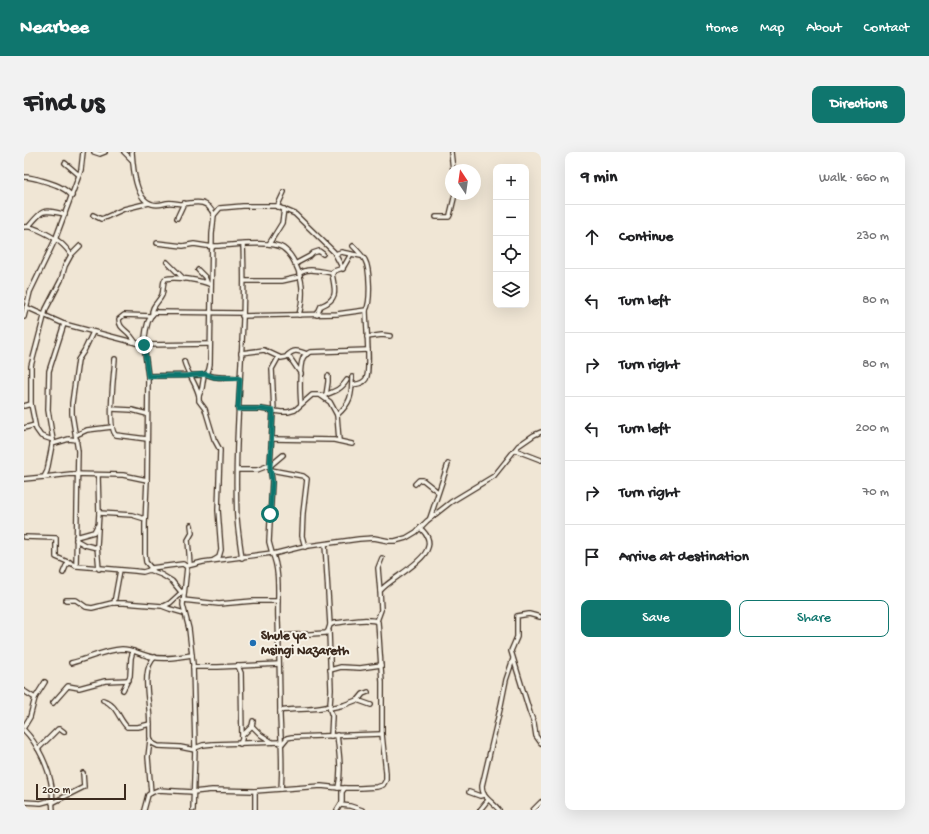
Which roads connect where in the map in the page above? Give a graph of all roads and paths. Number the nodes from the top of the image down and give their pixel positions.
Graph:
1 (83, 152) edge
2 (94, 152) edge
3 (105, 152) edge
4 (124, 152) edge
5 (132, 152) edge
6 (451, 152) edge
7 (132, 160) junction
8 (65, 163) dead end
9 (452, 164) edge
10 (79, 175) junction
11 (24, 178) edge
12 (284, 192) dead end
13 (72, 196) junction
14 (454, 200) edge
15 (149, 203) junction
16 (184, 203) junction
17 (277, 207) junction
18 (284, 209) junction
19 (65, 214) junction
20 (93, 215) dead end
21 (214, 215) junction
22 (436, 217) dead end
23 (177, 218) dead end
24 (29, 226) junction
25 (24, 227) edge
26 (55, 240) junction
27 (157, 243) dead end
28 (269, 244) junction
29 (243, 245) junction
30 (80, 246) dead end
31 (213, 246) junction
32 (353, 246) dead end
33 (323, 254) dead end
34 (335, 254) junction
35 (351, 254) junction
36 (71, 255) junction
37 (362, 256) junction
38 (167, 262) dead end
39 (295, 264) junction
40 (343, 268) junction
41 (198, 270) dead end
42 (332, 273) junction
43 (300, 275) junction
44 (184, 279) junction
45 (244, 281) junction
46 (207, 282) junction
47 (211, 285) junction
48 (26, 307) junction
49 (366, 310) junction
50 (212, 313) junction
51 (242, 314) junction
52 (44, 315) junction
53 (151, 315) junction
54 (299, 315) junction
55 (317, 315) junction
56 (24, 316) edge
57 (64, 324) junction
58 (93, 332) junction
59 (390, 336) dead end
60 (367, 337) junction
61 (137, 343) junction
62 (210, 344) junction
63 (144, 345) junction
64 (368, 350) junction
65 (241, 353) junction
66 (307, 354) junction
67 (288, 355) junction
68 (278, 356) junction
69 (115, 359) dead end
70 (184, 361) dead end
71 (301, 374) junction
72 (205, 375) junction
73 (148, 376) junction
74 (190, 376) junction
75 (328, 376) dead end
76 (352, 377) dead end
77 (240, 379) junction
78 (347, 380) dead end
79 (24, 384) edge
80 (30, 385) junction
81 (352, 385) junction
82 (324, 395) junction
83 (199, 396) junction
84 (31, 404) junction
85 (301, 404) junction
86 (24, 406) edge
87 (112, 409) junction
88 (238, 409) junction
89 (274, 411) junction
90 (147, 414) junction
91 (337, 415) junction
92 (35, 425) junction
93 (112, 427) junction
94 (24, 428) edge
95 (541, 432) edge
96 (76, 435) junction
97 (147, 439) junction
98 (272, 439) junction
99 (77, 440) junction
100 (339, 441) junction
101 (52, 442) junction
102 (352, 444) dead end
103 (515, 450) junction
104 (283, 455) dead end
105 (541, 460) edge
106 (448, 464) dead end
107 (270, 465) junction
108 (238, 470) junction
109 (271, 470) junction
110 (77, 474) junction
111 (98, 476) junction
112 (44, 477) junction
113 (24, 479) edge
114 (147, 480) junction
115 (415, 484) dead end
116 (438, 492) junction
117 (99, 514) junction
118 (430, 518) junction
119 (145, 519) junction
120 (98, 525) junction
121 (191, 525) dead end
122 (420, 528) junction
123 (24, 537) edge
124 (76, 538) junction
125 (325, 544) junction
126 (305, 547) junction
127 (97, 548) junction
128 (273, 554) junction
129 (242, 558) junction
130 (382, 558) dead end
131 (213, 561) junction
132 (70, 562) junction
133 (188, 565) junction
134 (76, 566) junction
135 (154, 568) junction
136 (99, 569) junction
137 (120, 570) junction
138 (149, 570) junction
139 (63, 573) dead end
140 (183, 591) junction
141 (380, 591) junction
142 (66, 600) dead end
143 (183, 600) junction
144 (278, 601) junction
145 (114, 603) junction
146 (163, 606) junction
147 (184, 612) junction
148 (540, 617) dead end
149 (377, 621) junction
150 (330, 625) junction
151 (329, 630) junction
152 (279, 636) junction
153 (133, 651) junction
154 (192, 656) junction
155 (155, 657) junction
156 (513, 659) junction
157 (71, 663) dead end
158 (381, 665) junction
159 (238, 666) junction
160 (243, 666) junction
161 (279, 666) junction
162 (193, 667) junction
163 (330, 670) junction
164 (241, 672) junction
165 (129, 680) junction
166 (45, 682) dead end
167 (123, 690) dead end
168 (24, 691) edge
169 (368, 692) dead end
170 (35, 698) junction
171 (103, 700) dead end
172 (358, 700) junction
173 (53, 703) dead end
174 (371, 705) dead end
175 (329, 707) junction
176 (280, 711) junction
177 (253, 721) dead end
178 (150, 724) junction
179 (142, 726) junction
180 (252, 726) junction
181 (24, 728) edge
182 (64, 732) dead end
183 (382, 734) junction
184 (242, 736) junction
185 (331, 736) junction
186 (337, 736) junction
187 (150, 738) junction
188 (272, 742) junction
189 (281, 743) junction
190 (240, 744) junction
191 (541, 744) edge
192 (38, 749) junction
193 (195, 749) junction
194 (83, 773) dead end
195 (338, 788) junction
196 (345, 788) junction
197 (281, 789) junction
198 (255, 791) junction
199 (151, 792) junction
200 (193, 792) junction
201 (469, 792) dead end
202 (342, 794) junction
203 (484, 796) junction
204 (488, 800) junction
205 (24, 802) edge
206 (52, 802) junction
207 (541, 802) edge
208 (341, 805) junction
209 (145, 809) edge
210 (53, 810) edge
211 (193, 810) edge
212 (254, 810) edge
213 (337, 810) edge
214 (362, 810) edge
215 (480, 810) edge
216 (499, 810) edge
217 (533, 810) edge

1 - 10 street
2 - 3 street
4 - 7 street
5 - 7 street
6 - 9 street
7 - 15 street
8 - 10 street
10 - 13 street
11 - 13 street
12 - 17 street
13 - 19 street
14 - 22 street
15 - 16 street
15 - 20 street
16 - 21 street
16 - 23 street
17 - 18 street
17 - 21 street
18 - 28 street
18 - 34 street
19 - 24 street
19 - 26 street
21 - 31 street
24 - 25 street
24 - 26 street
26 - 36 street
26 - 48 street
27 - 31 street
28 - 29 street
28 - 39 street
29 - 31 street
29 - 45 street
30 - 36 street
31 - 47 street
32 - 37 street
33 - 39 street
34 - 35 street
34 - 40 street
35 - 37 street
35 - 40 street
36 - 52 street
37 - 49 street
38 - 44 street
39 - 43 street
40 - 42 street
41 - 46 street
42 - 43 street
42 - 55 street
43 - 45 street
43 - 54 street
44 - 46 street
44 - 53 street
45 - 51 street
46 - 47 street
47 - 50 street
48 - 52 street
48 - 56 street
49 - 55 street
49 - 60 street
50 - 51 street
50 - 53 street
50 - 62 street
51 - 54 street
51 - 65 street
52 - 57 street
52 - 80 street
53 - 61 street
53 - 63 street
54 - 55 street
57 - 58 street
57 - 101 street
58 - 61 street
58 - 96 street
59 - 60 street
60 - 64 street
61 - 63 street
62 - 63 street
62 - 72 street
63 - 73 street
64 - 66 street
64 - 81 street
65 - 68 street
65 - 77 street
66 - 67 street
66 - 71 street
67 - 68 street
67 - 71 street
68 - 89 street
69 - 87 street
70 - 74 street
71 - 85 street
72 - 74 street
72 - 77 street
72 - 83 street
73 - 74 street
73 - 90 street
74 - 83 street
75 - 82 street
76 - 81 street
77 - 88 street
78 - 82 street
79 - 80 street
80 - 84 street
81 - 91 street
82 - 85 street
82 - 91 street
83 - 131 street
84 - 86 street
84 - 92 street
85 - 89 street
87 - 90 street
87 - 93 street
88 - 89 street
88 - 108 street
89 - 98 street
90 - 97 street
91 - 100 street
92 - 94 street
92 - 101 street
93 - 96 street
93 - 97 street
95 - 103 street
96 - 99 street
97 - 114 street
98 - 100 street
98 - 107 street
99 - 101 street
99 - 110 street
100 - 102 street
101 - 112 street
103 - 105 street
103 - 118 street
104 - 107 street
106 - 116 street
107 - 108 street
107 - 109 street
108 - 129 street
109 - 126 street
109 - 128 street
110 - 111 street
110 - 112 street
110 - 124 street
111 - 114 street
111 - 117 street
112 - 113 street
114 - 119 street
115 - 116 street
116 - 118 street
117 - 119 street
117 - 120 street
118 - 122 street
119 - 135 street
120 - 124 street
120 - 127 street
121 - 133 street
122 - 125 street
122 - 141 street
123 - 132 street
124 - 127 street
124 - 134 street
125 - 126 street
125 - 150 street
126 - 128 street
127 - 136 street
128 - 129 street
128 - 144 street
129 - 131 street
130 - 141 street
131 - 133 street
132 - 134 street
132 - 139 street
133 - 135 street
133 - 140 street
134 - 136 street
135 - 138 street
136 - 137 street
137 - 138 street
137 - 145 street
138 - 140 street
140 - 143 street
140 - 146 street
141 - 149 street
142 - 145 street
143 - 144 street
143 - 147 street
144 - 152 street
145 - 146 street
146 - 147 street
147 - 154 street
148 - 156 street
149 - 150 street
149 - 158 street
150 - 151 street
151 - 152 street
151 - 163 street
152 - 161 street
153 - 155 street
153 - 157 street
153 - 165 street
154 - 155 street
154 - 162 street
155 - 178 street
156 - 191 street
156 - 203 street
158 - 163 street
158 - 183 street
159 - 160 street
159 - 162 street
159 - 164 street
160 - 161 street
160 - 164 street
161 - 176 street
162 - 193 street
163 - 175 street
164 - 184 street
165 - 167 street
165 - 173 street
166 - 170 street
168 - 170 street
169 - 172 street
170 - 181 street
171 - 179 street
172 - 174 street
172 - 175 street
175 - 176 street
175 - 185 street
176 - 189 street
177 - 180 street
178 - 179 street
178 - 187 street
179 - 187 street
180 - 184 street
180 - 188 street
181 - 192 street
182 - 192 street
183 - 186 street
183 - 196 street
184 - 190 street
185 - 186 street
185 - 189 street
186 - 195 street
187 - 193 street
187 - 199 street
188 - 189 street
188 - 190 street
189 - 197 street
190 - 193 street
192 - 206 street
193 - 200 street
194 - 206 street
195 - 196 street
195 - 197 street
195 - 202 street
196 - 202 street
197 - 198 street
198 - 200 street
198 - 212 street
199 - 200 street
199 - 209 street
200 - 211 street
201 - 203 street
202 - 208 street
203 - 204 street
204 - 215 street
204 - 216 street
205 - 206 street
206 - 210 street
207 - 217 street
208 - 213 street
208 - 214 street

